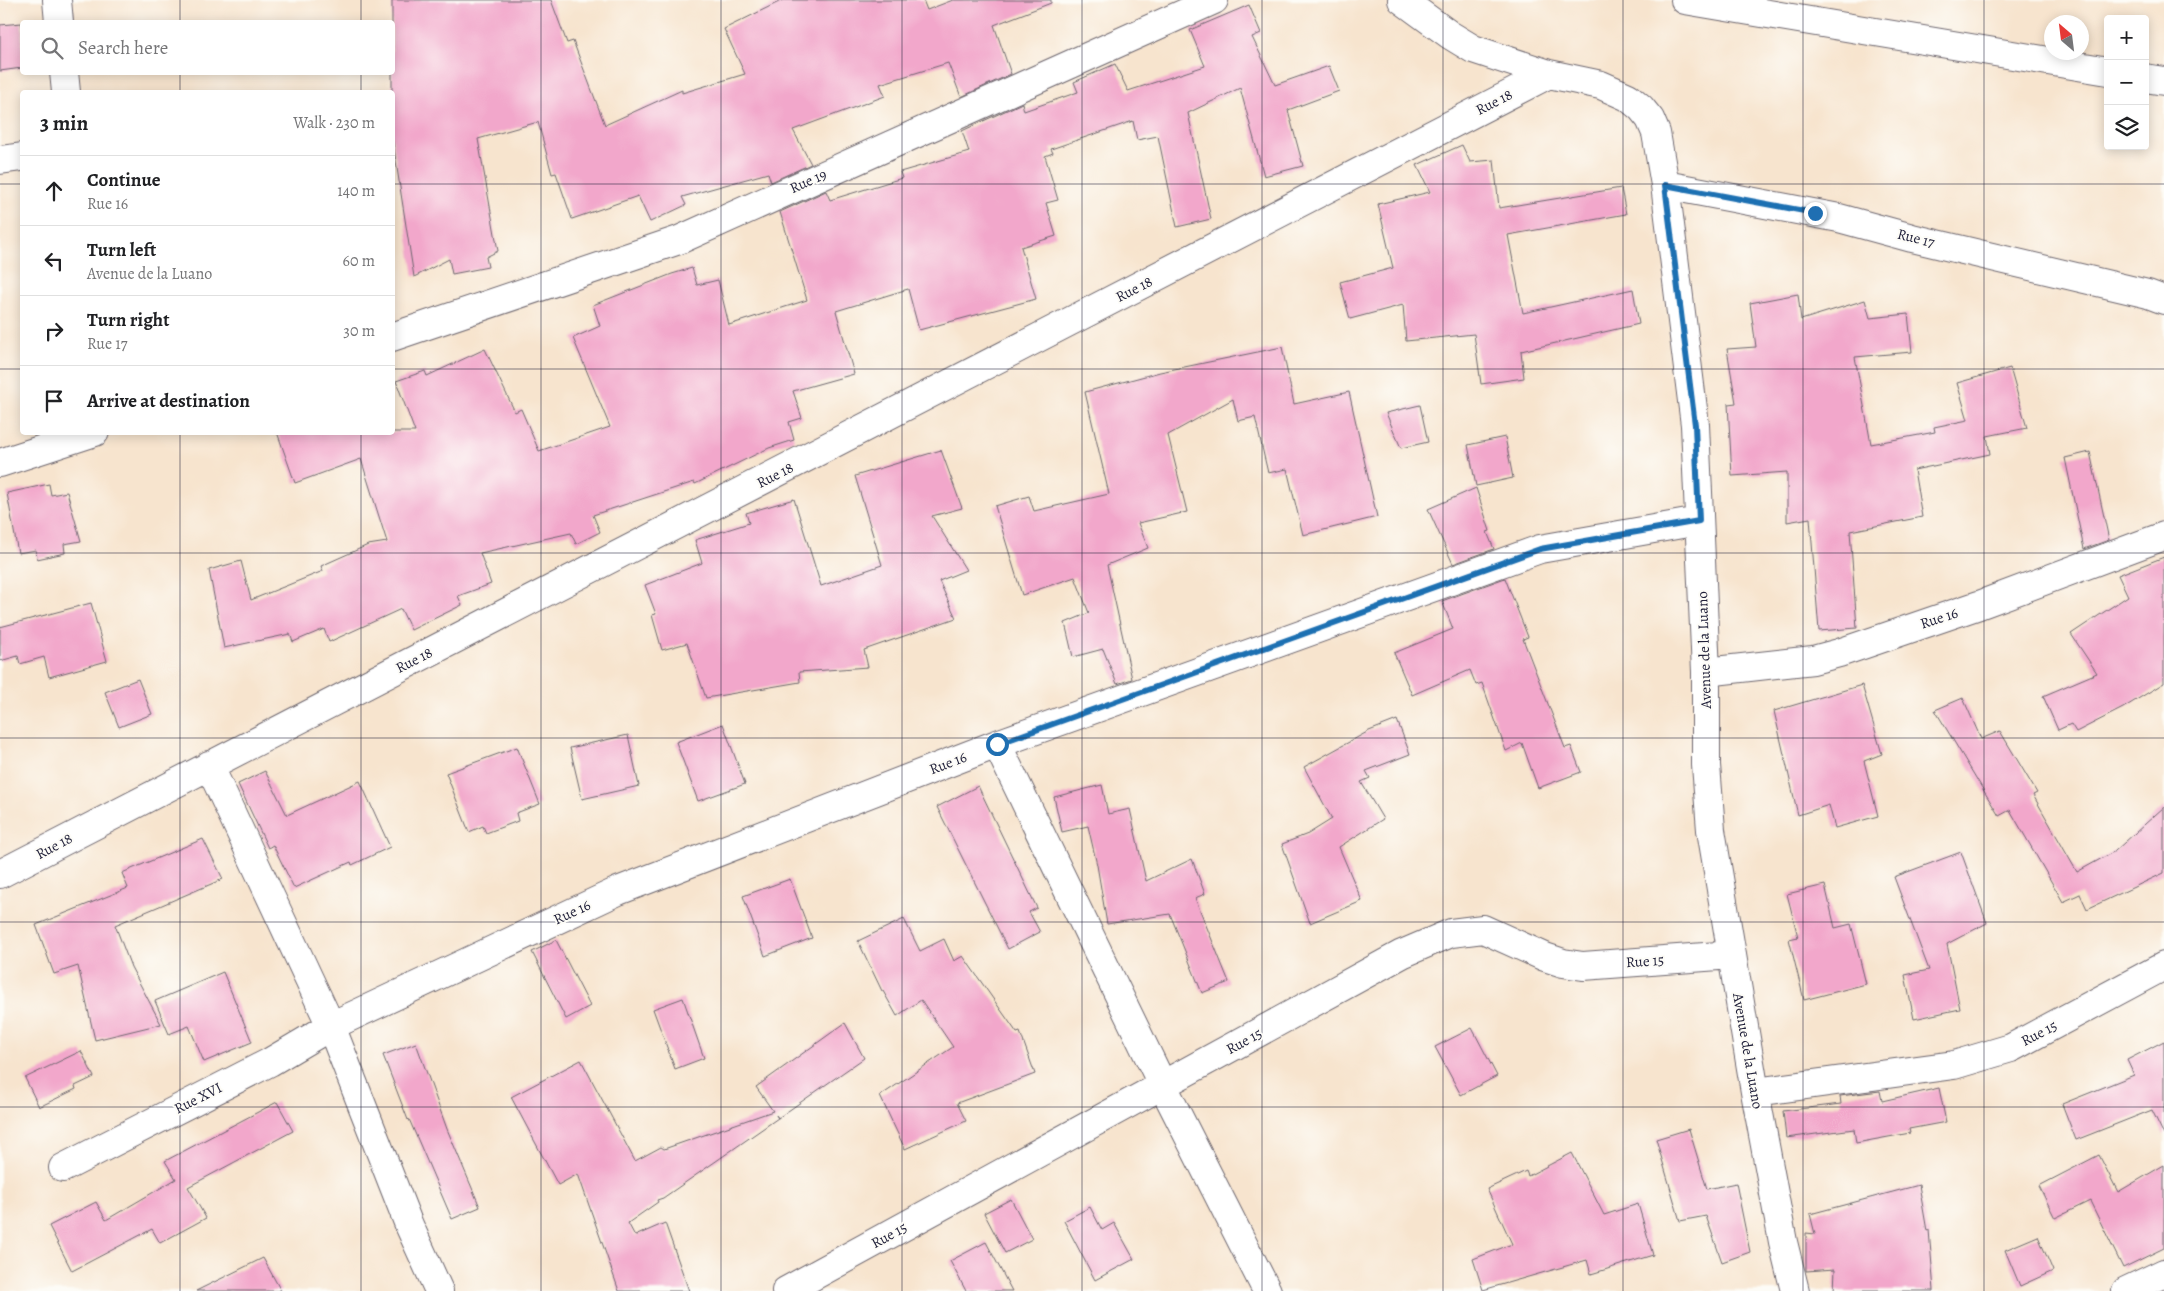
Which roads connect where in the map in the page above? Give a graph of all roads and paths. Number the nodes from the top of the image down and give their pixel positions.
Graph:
1 (57, 0) edge
2 (1214, 0) edge
3 (1402, 0) edge
4 (1685, 0) edge
5 (60, 20) edge
6 (2104, 70) edge
7 (1549, 74) junction
8 (64, 75) edge
9 (2149, 79) edge
10 (2164, 81) edge
11 (66, 90) edge
12 (20, 157) edge
13 (0, 160) edge
14 (1665, 185) junction
15 (2164, 300) edge
16 (395, 336) edge
17 (85, 435) edge
18 (0, 463) edge
19 (1699, 521) junction
20 (2164, 536) edge
21 (1706, 672) junction
22 (997, 744) junction
23 (209, 765) junction
24 (0, 874) edge
25 (1732, 954) junction
26 (2164, 966) edge
27 (331, 1026) junction
28 (1163, 1086) junction
29 (1755, 1092) junction
30 (63, 1168) dead end
31 (2164, 1273) edge
32 (439, 1291) edge
33 (786, 1291) edge
34 (1267, 1291) edge
35 (1795, 1291) edge
36 (2126, 1291) edge

1 - 5 street
2 - 16 street, Rue 19
3 - 7 street, Avenue de la Luano
4 - 6 street
7 - 14 street, Avenue de la Luano
7 - 23 street, Rue 18
8 - 11 street
9 - 10 street
12 - 13 street
14 - 15 street, Rue 17
14 - 19 street, Avenue de la Luano
17 - 18 street
19 - 21 street, Avenue de la Luano
19 - 22 street, Rue 16
20 - 21 street, Rue 16
21 - 25 street, Avenue de la Luano
22 - 27 street, Rue 16
22 - 28 street
23 - 24 street, Rue 18
23 - 27 street
25 - 28 street, Rue 15
25 - 29 street, Avenue de la Luano
26 - 29 street, Rue 15
27 - 30 street, Rue XVI
27 - 32 street
28 - 33 street, Rue 15
28 - 34 street
29 - 35 street, Avenue de la Luano
31 - 36 street

